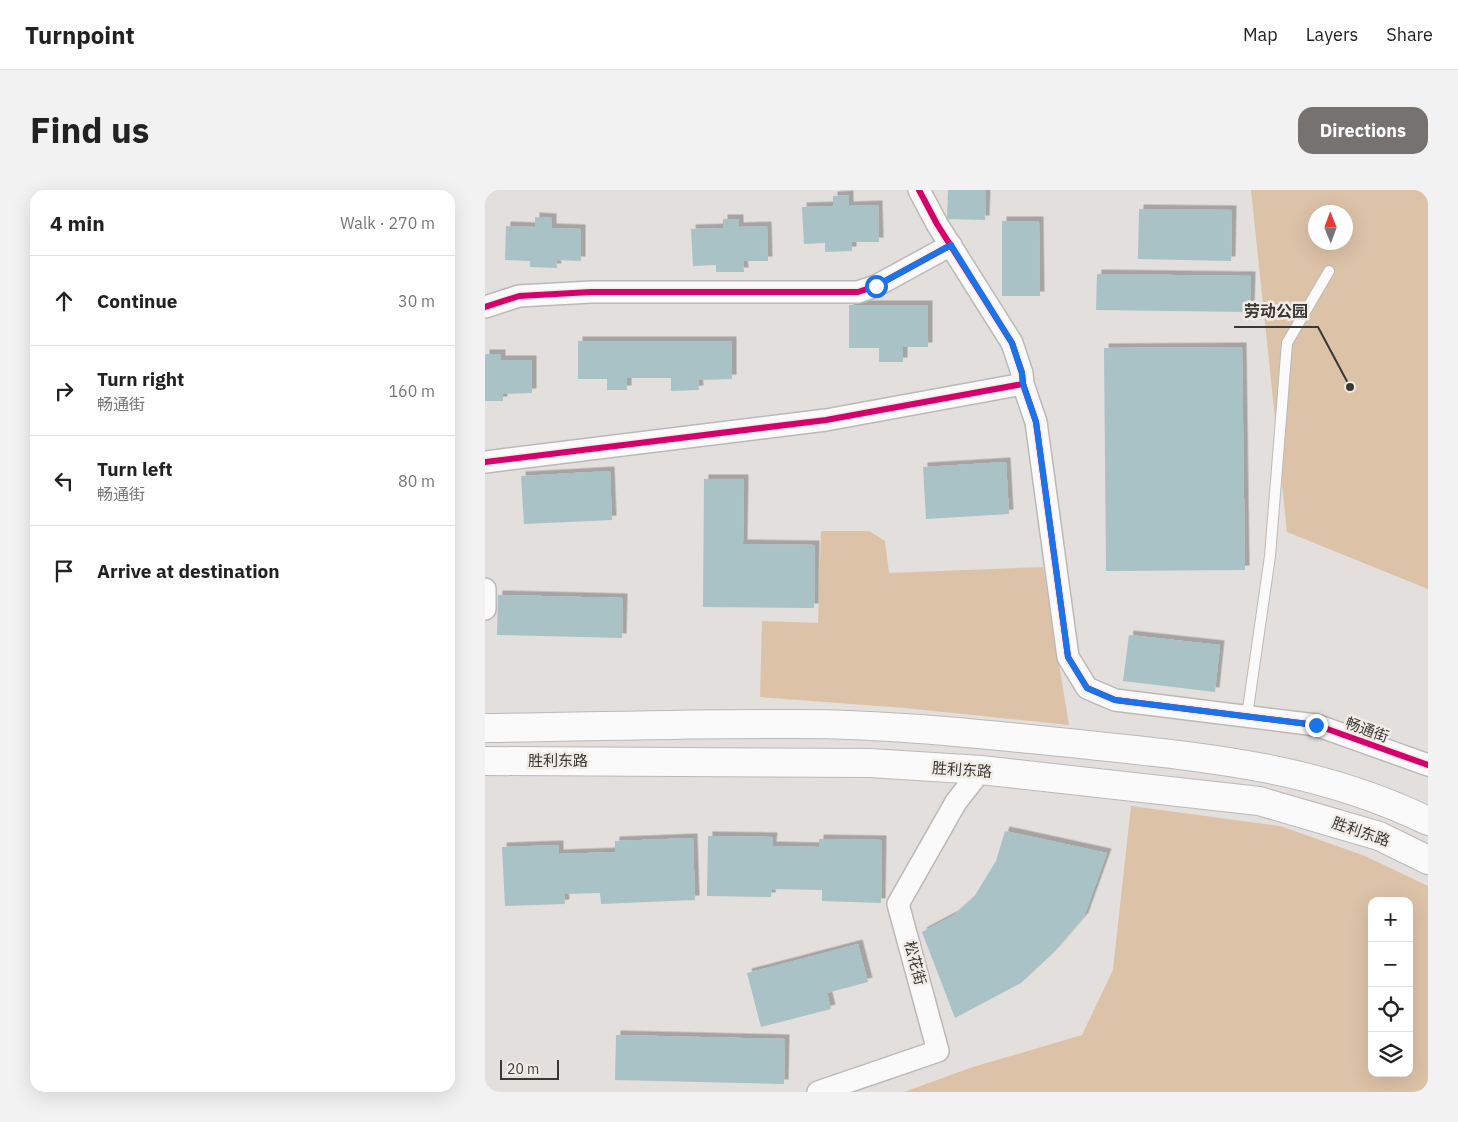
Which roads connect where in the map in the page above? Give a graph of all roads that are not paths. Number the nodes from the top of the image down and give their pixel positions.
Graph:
1 (919, 190) edge
2 (951, 245) junction
3 (1329, 271) dead end
4 (485, 307) edge
5 (1023, 384) junction
6 (485, 462) edge
7 (485, 589) edge
8 (485, 609) edge
9 (1247, 716) junction
10 (485, 728) edge
11 (485, 762) edge
12 (1428, 766) edge
13 (981, 770) junction
14 (1428, 821) edge
15 (1428, 860) edge
16 (818, 1092) edge

1 - 2 street, 畅通街
2 - 4 street
2 - 5 street, 畅通街
3 - 9 lane
5 - 6 street
5 - 9 street, 畅通街
7 - 8 street
9 - 12 street, 畅通街
10 - 14 main road
11 - 13 main road, 胜利东路
13 - 15 main road, 胜利东路
13 - 16 street, 松花街

